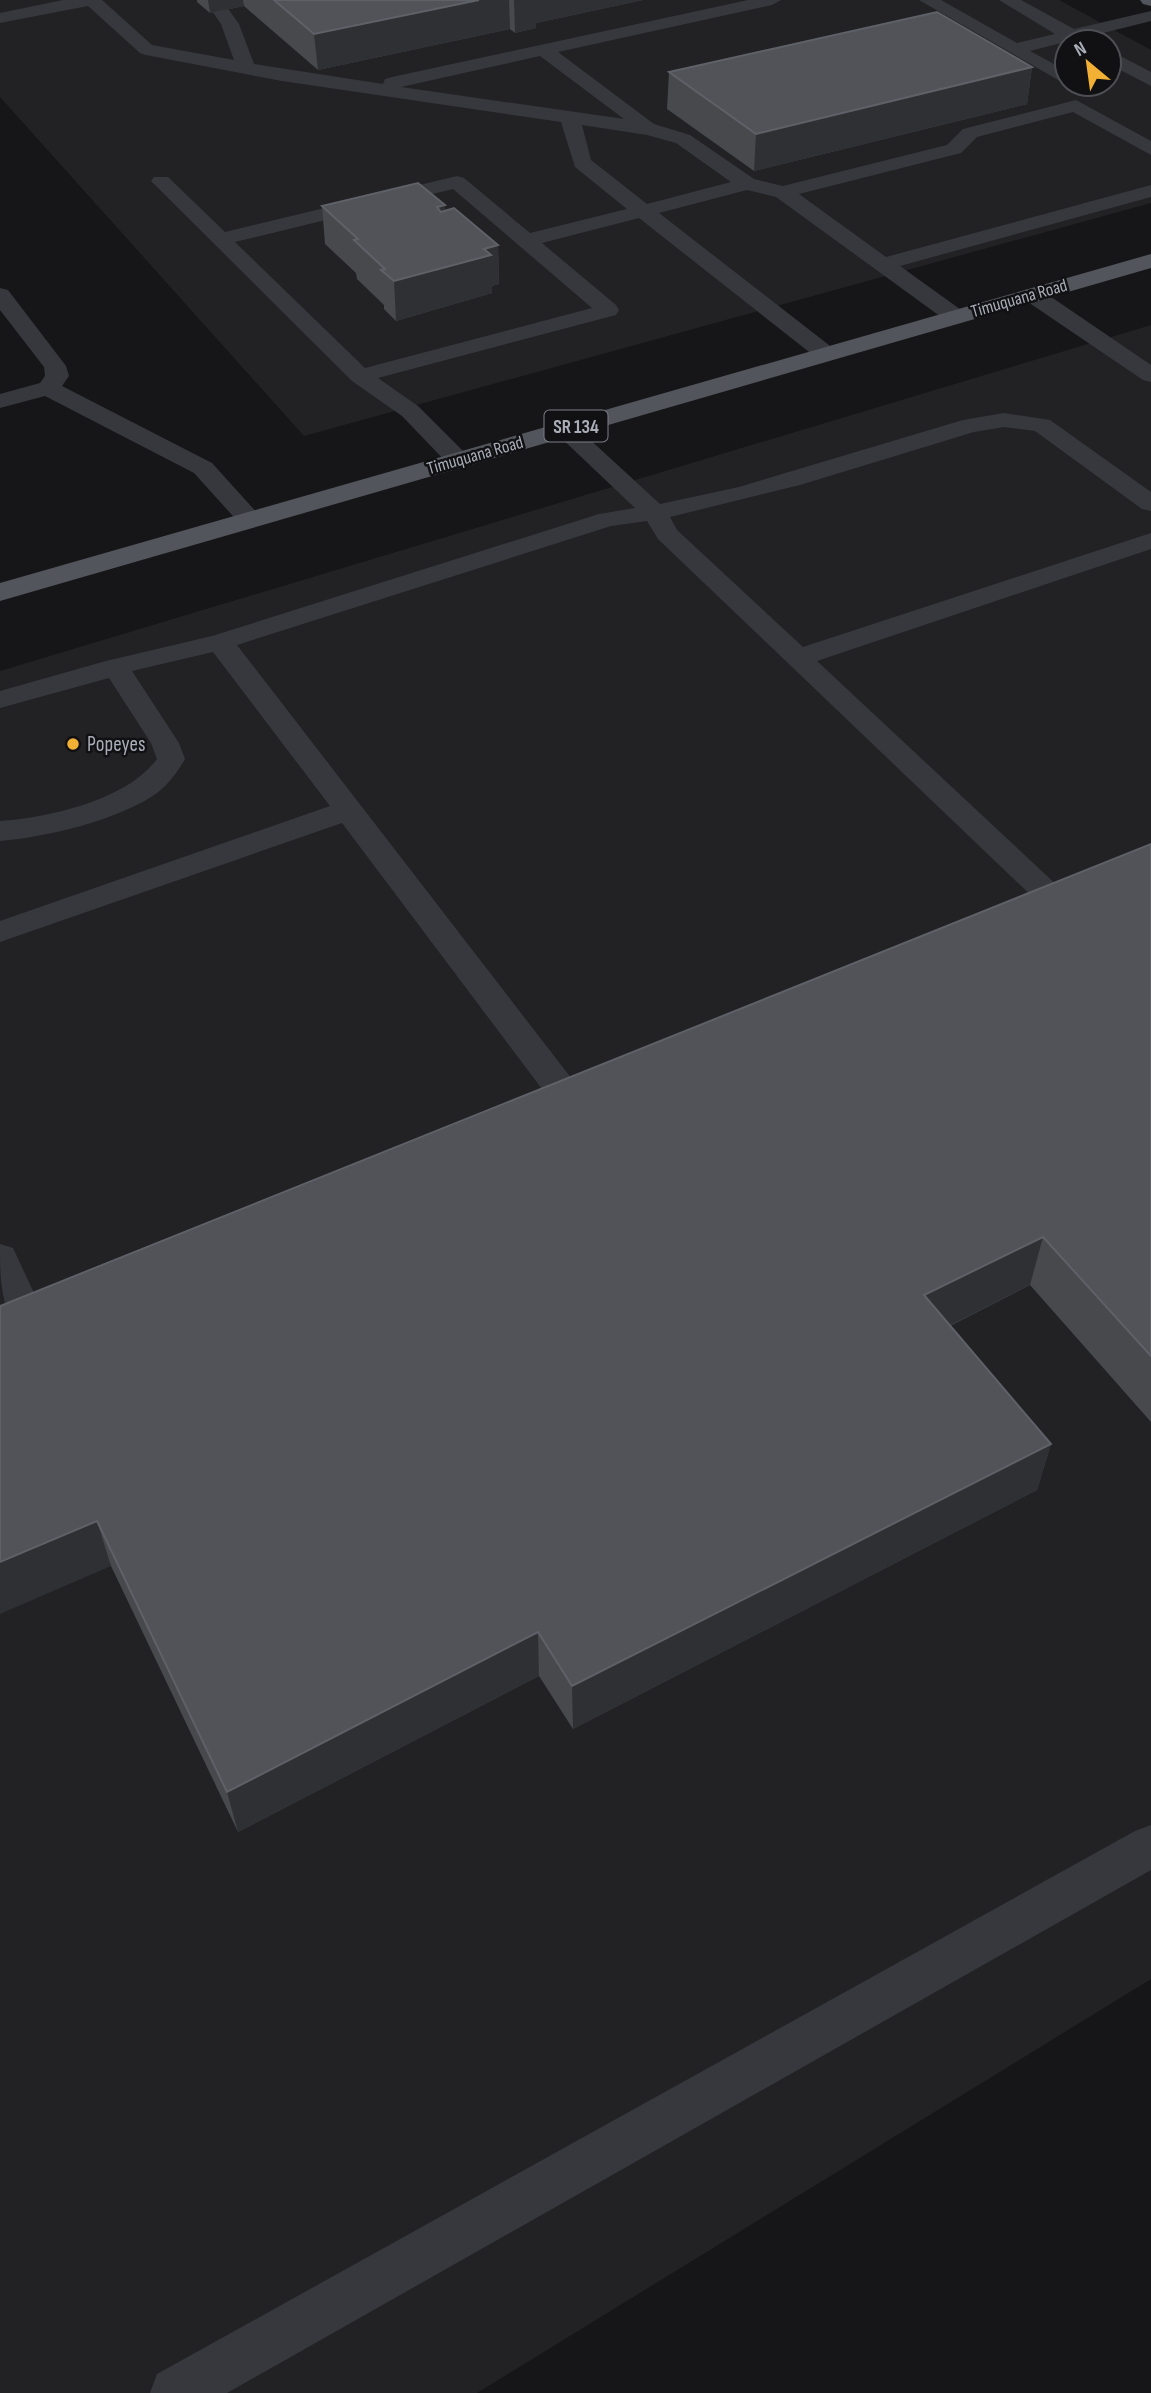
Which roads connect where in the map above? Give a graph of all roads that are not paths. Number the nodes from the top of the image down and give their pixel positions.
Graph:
1 (91, 0) edge
2 (772, 0) edge
3 (928, 0) edge
4 (1008, 0) edge
5 (221, 11) dead end
6 (1151, 16) edge
7 (0, 18) edge
8 (1058, 28) edge
9 (1112, 28) edge
10 (1053, 43) edge
11 (1014, 49) junction
12 (544, 50) junction
13 (1123, 64) edge
14 (247, 69) junction
15 (1053, 71) edge
16 (1151, 80) edge
17 (371, 88) junction
18 (1072, 98) edge
19 (1076, 106) junction
20 (570, 118) junction
21 (649, 129) junction
22 (1151, 149) edge
23 (161, 181) dead end
24 (747, 184) junction
25 (1151, 191) edge
26 (783, 192) junction
27 (643, 211) junction
28 (220, 239) junction
29 (526, 241) junction
30 (883, 264) junction
31 (1148, 264) edge
32 (0, 295) edge
33 (1033, 295) junction
34 (956, 317) junction
35 (1151, 352) edge
36 (826, 354) junction
37 (1128, 360) junction
38 (1151, 375) edge
39 (360, 376) junction
40 (48, 388) junction
41 (0, 401) edge
42 (565, 429) junction
43 (458, 460) junction
44 (1151, 504) edge
45 (656, 514) junction
46 (250, 520) junction
47 (1151, 541) edge
48 (0, 592) edge
49 (220, 642) junction
50 (799, 658) junction
51 (116, 667) junction
52 (0, 700) edge
53 (349, 810) junction
54 (0, 831) edge
55 (1050, 897) edge
56 (0, 932) edge
57 (563, 1092) edge
58 (0, 1258) edge
59 (23, 1308) edge
60 (1151, 1846) edge
61 (176, 2393) edge

1 - 7 lane
1 - 14 lane
2 - 12 lane
3 - 11 lane
4 - 8 lane
5 - 14 lane
6 - 9 lane
10 - 11 lane
11 - 15 lane
12 - 17 lane
12 - 21 lane
13 - 16 lane
14 - 17 lane
17 - 20 lane
18 - 19 lane
19 - 22 lane
19 - 26 lane
20 - 21 lane
20 - 27 lane
21 - 24 lane
23 - 28 lane
24 - 26 lane
24 - 27 lane
25 - 30 lane
26 - 30 lane
27 - 29 lane
27 - 36 lane
28 - 29 lane
28 - 39 lane
29 - 39 lane
30 - 34 lane
31 - 33 main road, Timuquana Road / SR 134
32 - 40 lane
33 - 34 main road, Timuquana Road / SR 134
33 - 37 lane
34 - 36 main road, Timuquana Road / SR 134
35 - 37 lane
36 - 42 main road, Timuquana Road / SR 134
37 - 38 lane
39 - 43 lane
40 - 41 lane
40 - 46 lane
42 - 43 main road, Timuquana Road / SR 134
42 - 45 lane
43 - 46 main road, Timuquana Road / SR 134
44 - 45 lane
45 - 49 lane
45 - 50 lane
46 - 48 main road, Timuquana Road / SR 134
47 - 50 lane
49 - 51 lane
49 - 53 lane
50 - 55 lane
51 - 52 lane
51 - 54 lane
53 - 56 lane
53 - 57 lane
58 - 59 lane
60 - 61 lane

